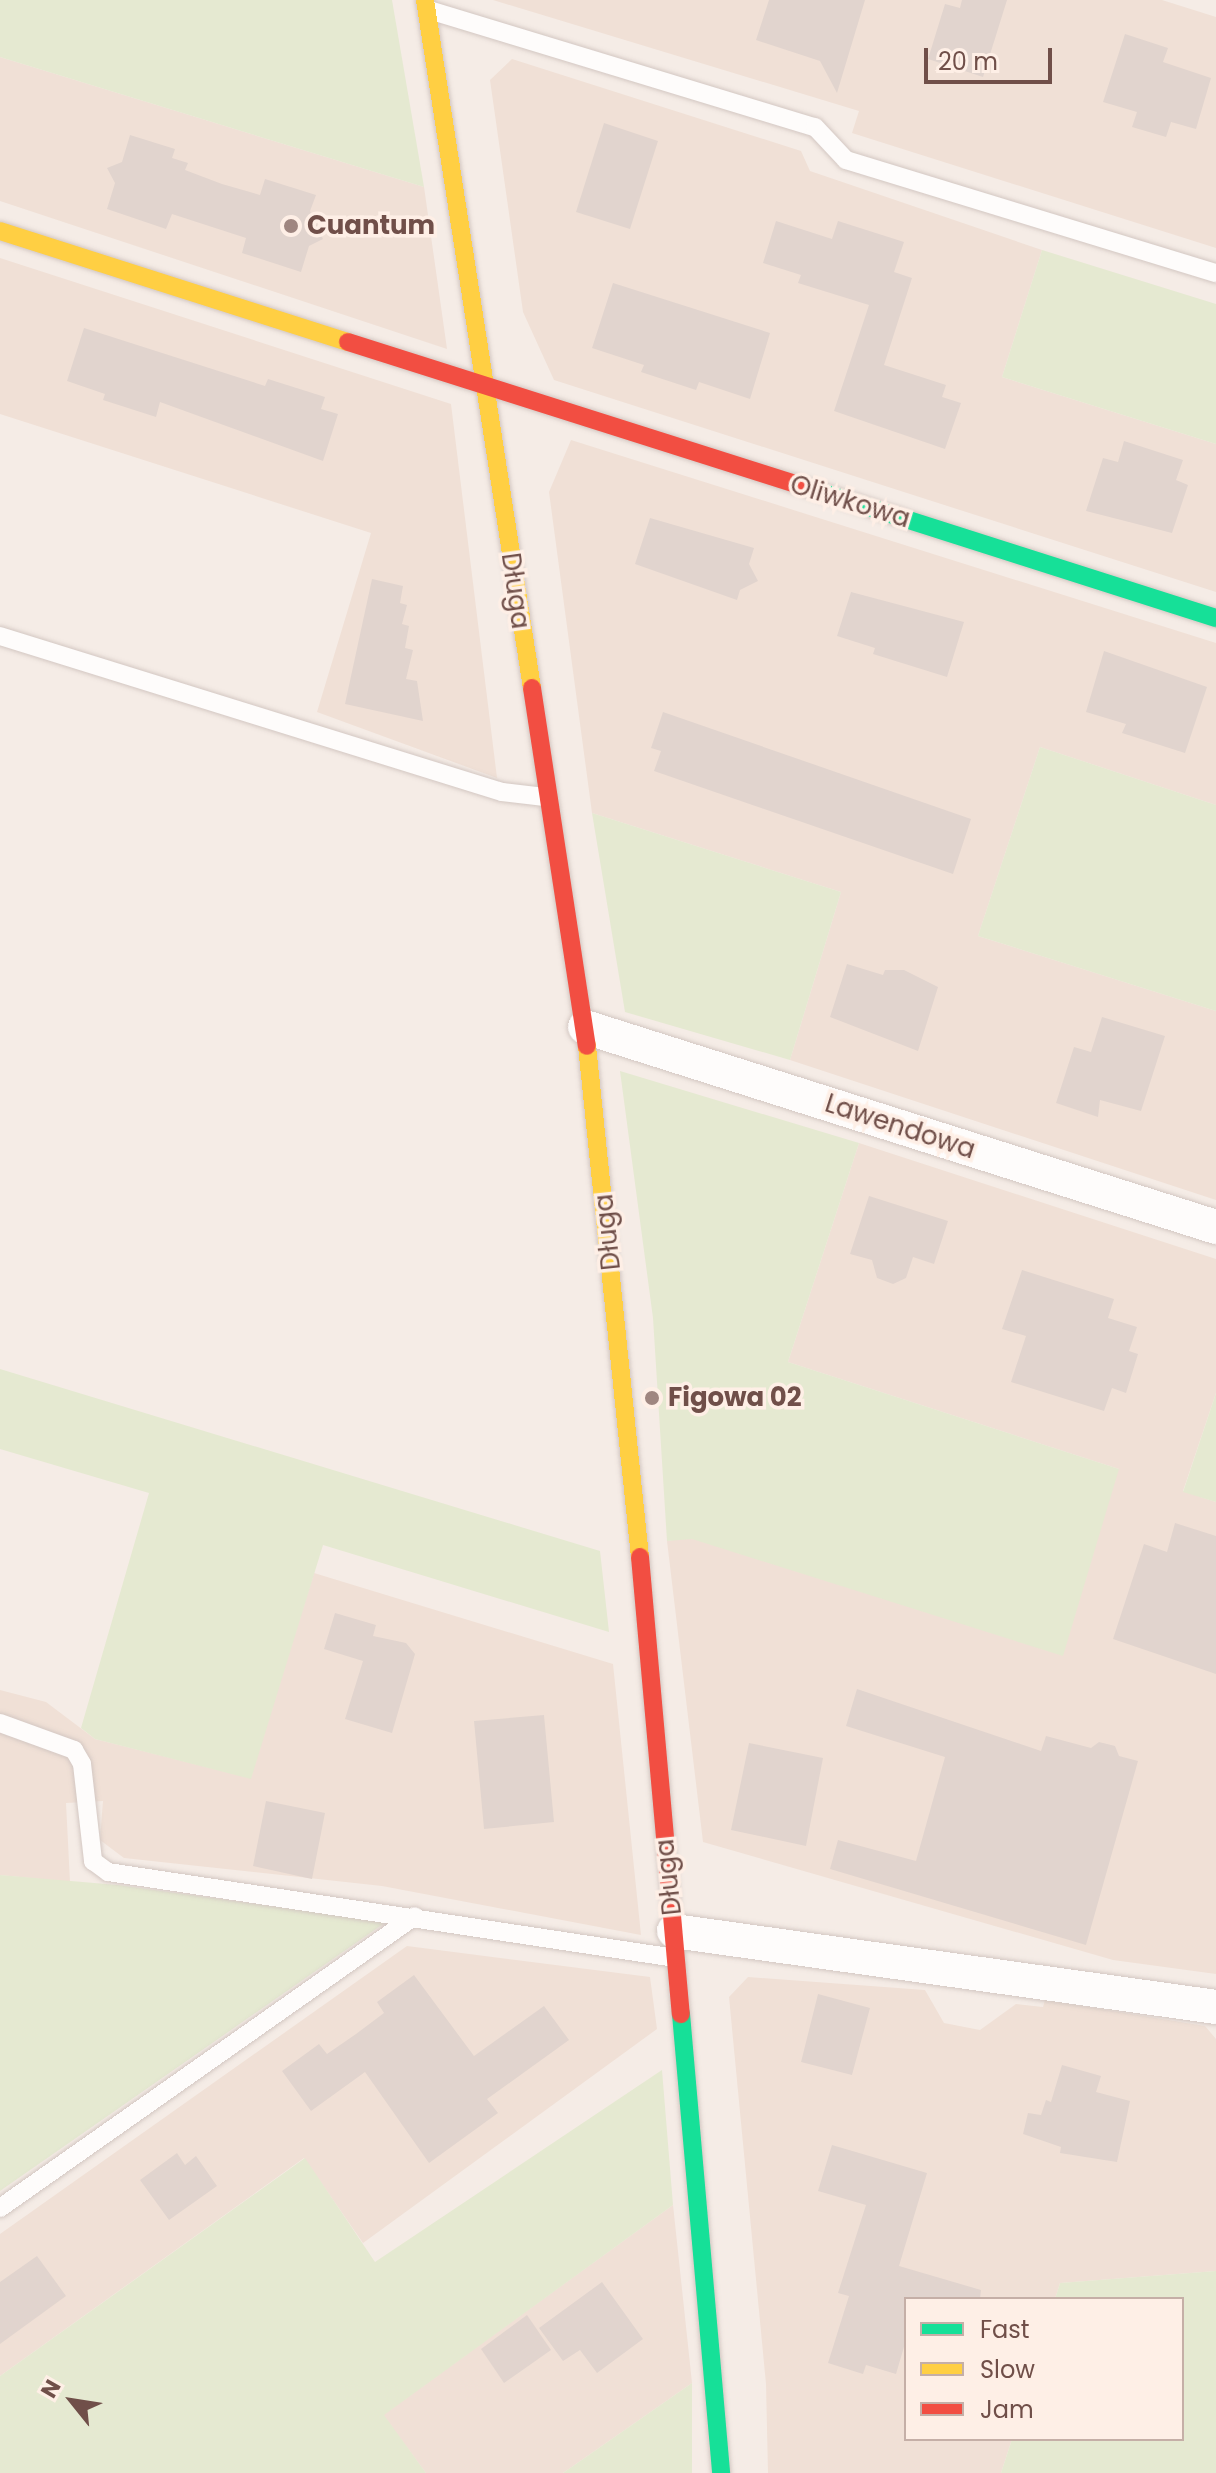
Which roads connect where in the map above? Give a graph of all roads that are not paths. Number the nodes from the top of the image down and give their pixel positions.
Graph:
1 (426, 4) edge
2 (0, 231) edge
3 (1216, 273) edge
4 (484, 387) junction
5 (1216, 618) edge
6 (0, 636) edge
7 (545, 797) junction
8 (585, 1027) junction
9 (1216, 1227) edge
10 (0, 1723) edge
11 (415, 1916) junction
12 (676, 1945) junction
13 (1216, 2007) edge
14 (0, 2208) edge
15 (721, 2473) edge

1 - 3 lane
1 - 4 street, Długa
2 - 4 street, Oliwkowa
4 - 5 street, Oliwkowa
4 - 7 street, Długa
6 - 7 lane
7 - 8 street, Długa
8 - 9 street, Lawendowa
8 - 12 street, Długa
10 - 11 lane
11 - 12 lane
11 - 14 lane
12 - 13 street
12 - 15 street, Długa

